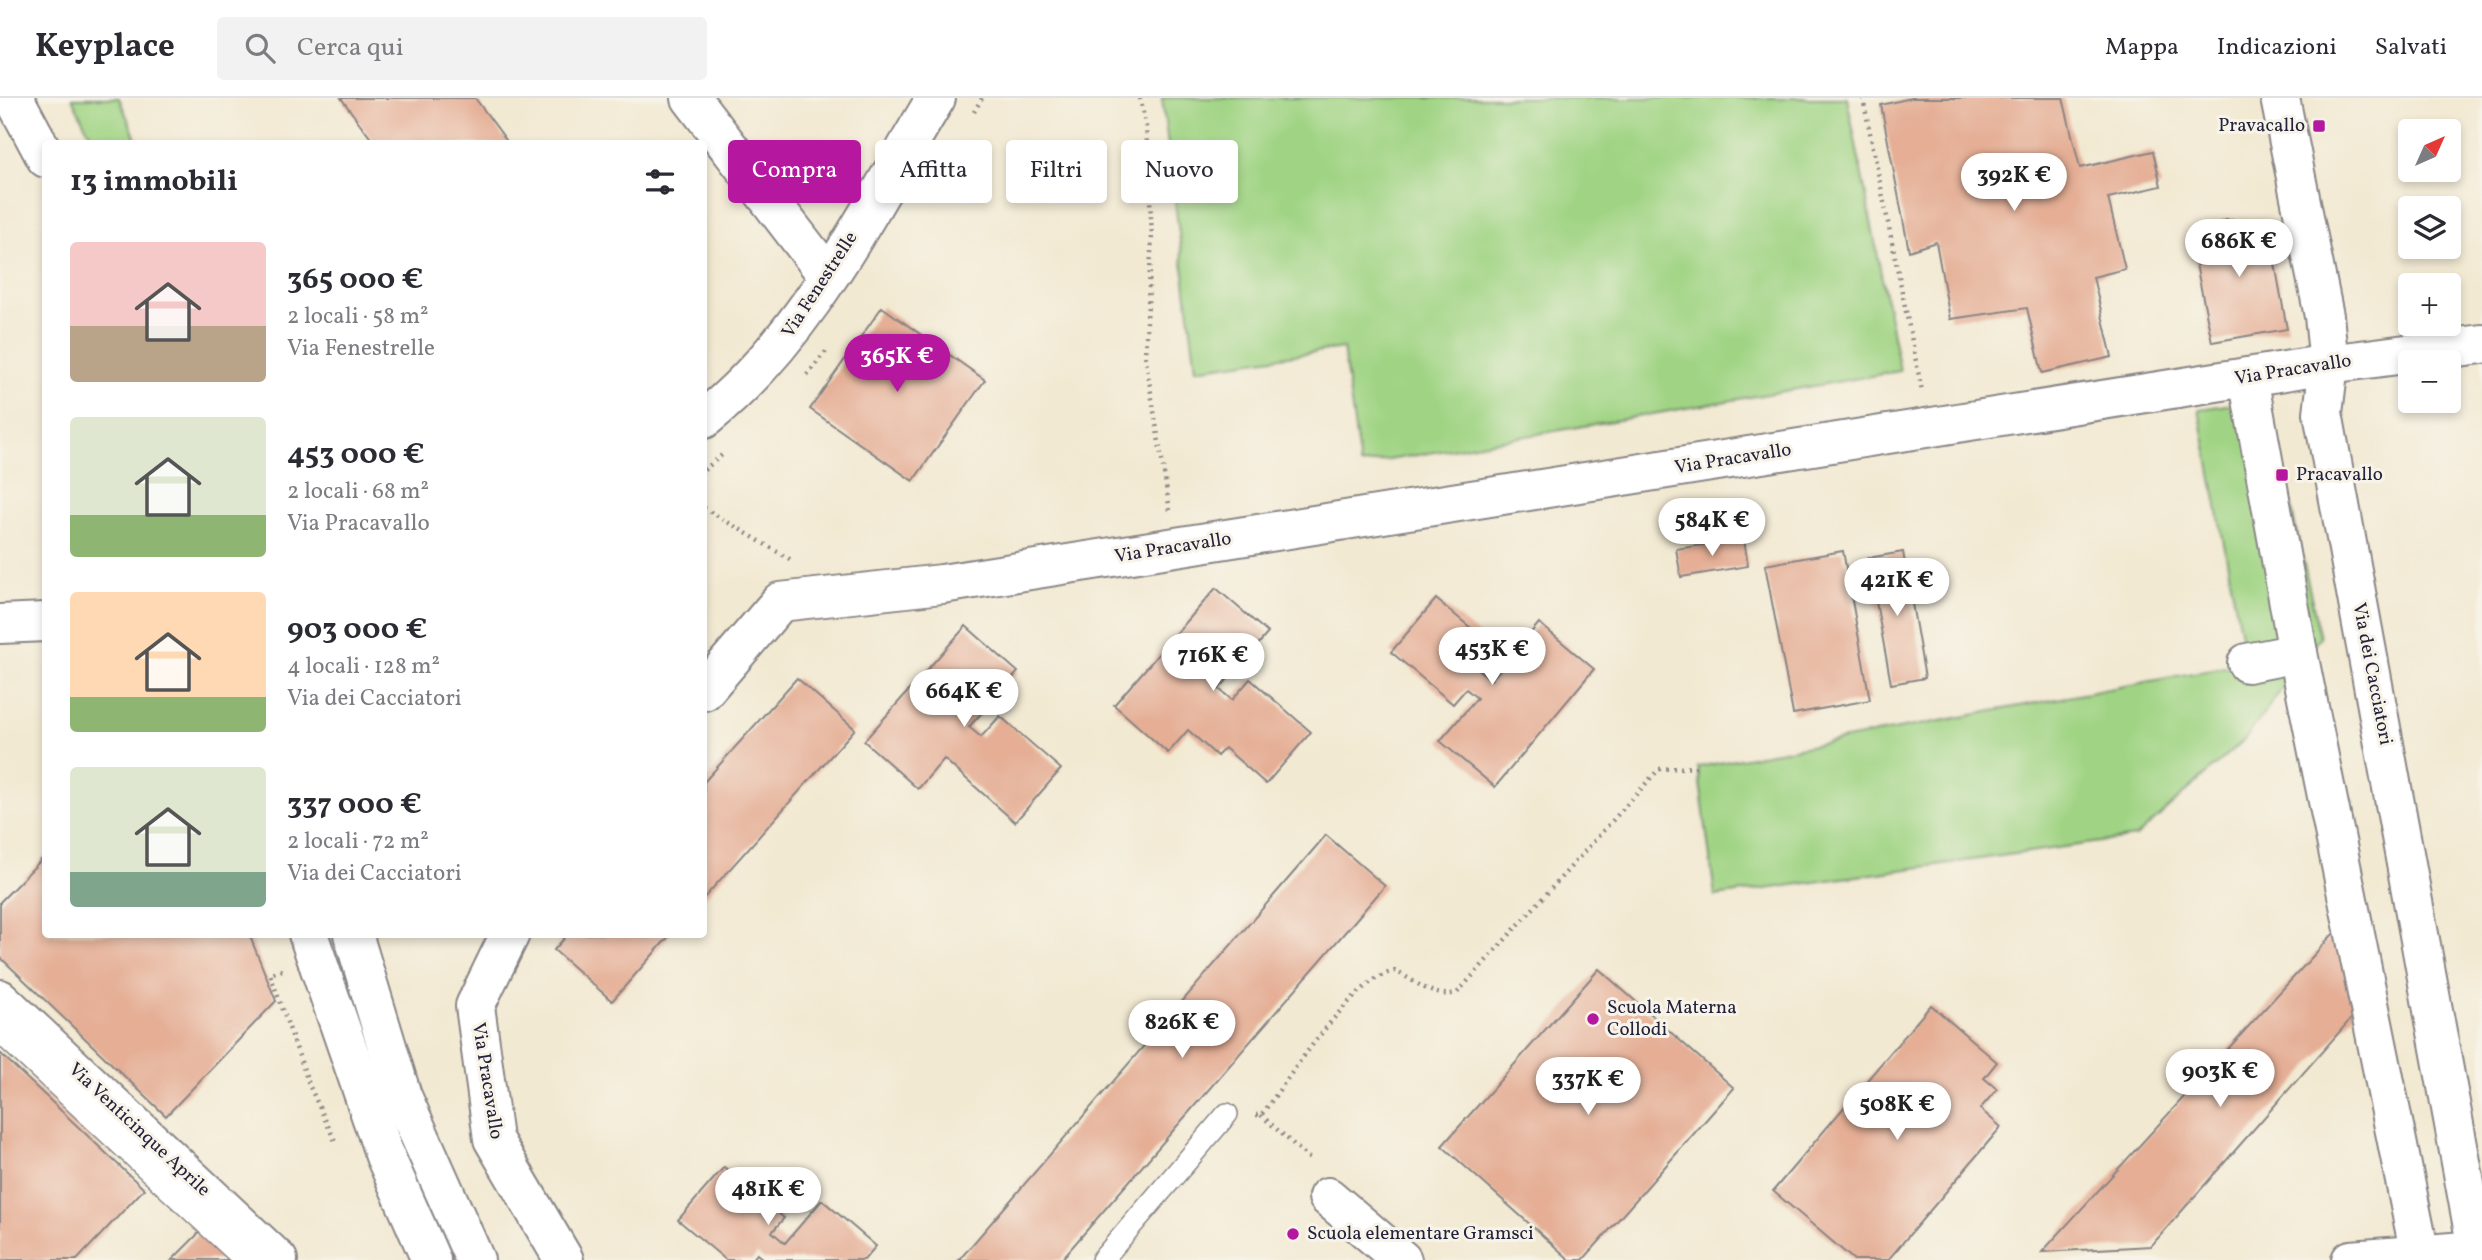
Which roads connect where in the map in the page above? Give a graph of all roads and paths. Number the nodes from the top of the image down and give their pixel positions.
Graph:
1 (14, 98) edge
2 (691, 98) edge
3 (936, 98) edge
4 (1140, 98) edge
5 (1863, 98) edge
6 (2280, 98) edge
7 (42, 150) edge
8 (828, 276) junction
9 (2482, 344) edge
10 (2329, 364) junction
11 (2248, 377) junction
12 (707, 417) edge
13 (1930, 430) junction
14 (707, 510) edge
15 (1170, 512) dead end
16 (847, 594) junction
17 (42, 622) edge
18 (0, 624) edge
19 (2298, 653) junction
20 (2246, 663) dead end
21 (707, 687) edge
22 (1698, 767) dead end
23 (309, 938) edge
24 (354, 938) edge
25 (508, 938) edge
26 (0, 999) edge
27 (0, 1032) edge
28 (1227, 1114) joint
29 (1328, 1197) dead end
30 (2420, 1255) junction
31 (2478, 1255) edge
32 (245, 1260) edge
33 (278, 1260) edge
34 (431, 1260) edge
35 (475, 1260) edge
36 (564, 1260) edge
37 (1102, 1260) edge
38 (1402, 1260) edge
39 (2351, 1260) edge

1 - 7 street
2 - 8 street
3 - 8 street, Via Fenestrelle
4 - 15 path
5 - 13 path
6 - 10 street, Via dei Cacciatori
8 - 12 street, Via Fenestrelle
9 - 10 street, Via Pracavallo
10 - 11 street, Via Pracavallo
10 - 31 street, Via dei Cacciatori
11 - 13 street, Via Pracavallo
11 - 19 street
13 - 16 street, Via Pracavallo
14 - 16 path
16 - 21 street
17 - 18 street
19 - 20 street
19 - 30 street
22 - 28 path
23 - 34 street
24 - 35 street
25 - 36 street, Via Pracavallo
26 - 33 street, Via Venticinque Aprile
27 - 32 lane
28 - 37 lane
29 - 38 street
30 - 31 street, Via dei Cacciatori
30 - 39 street, Via dei Cacciatori

